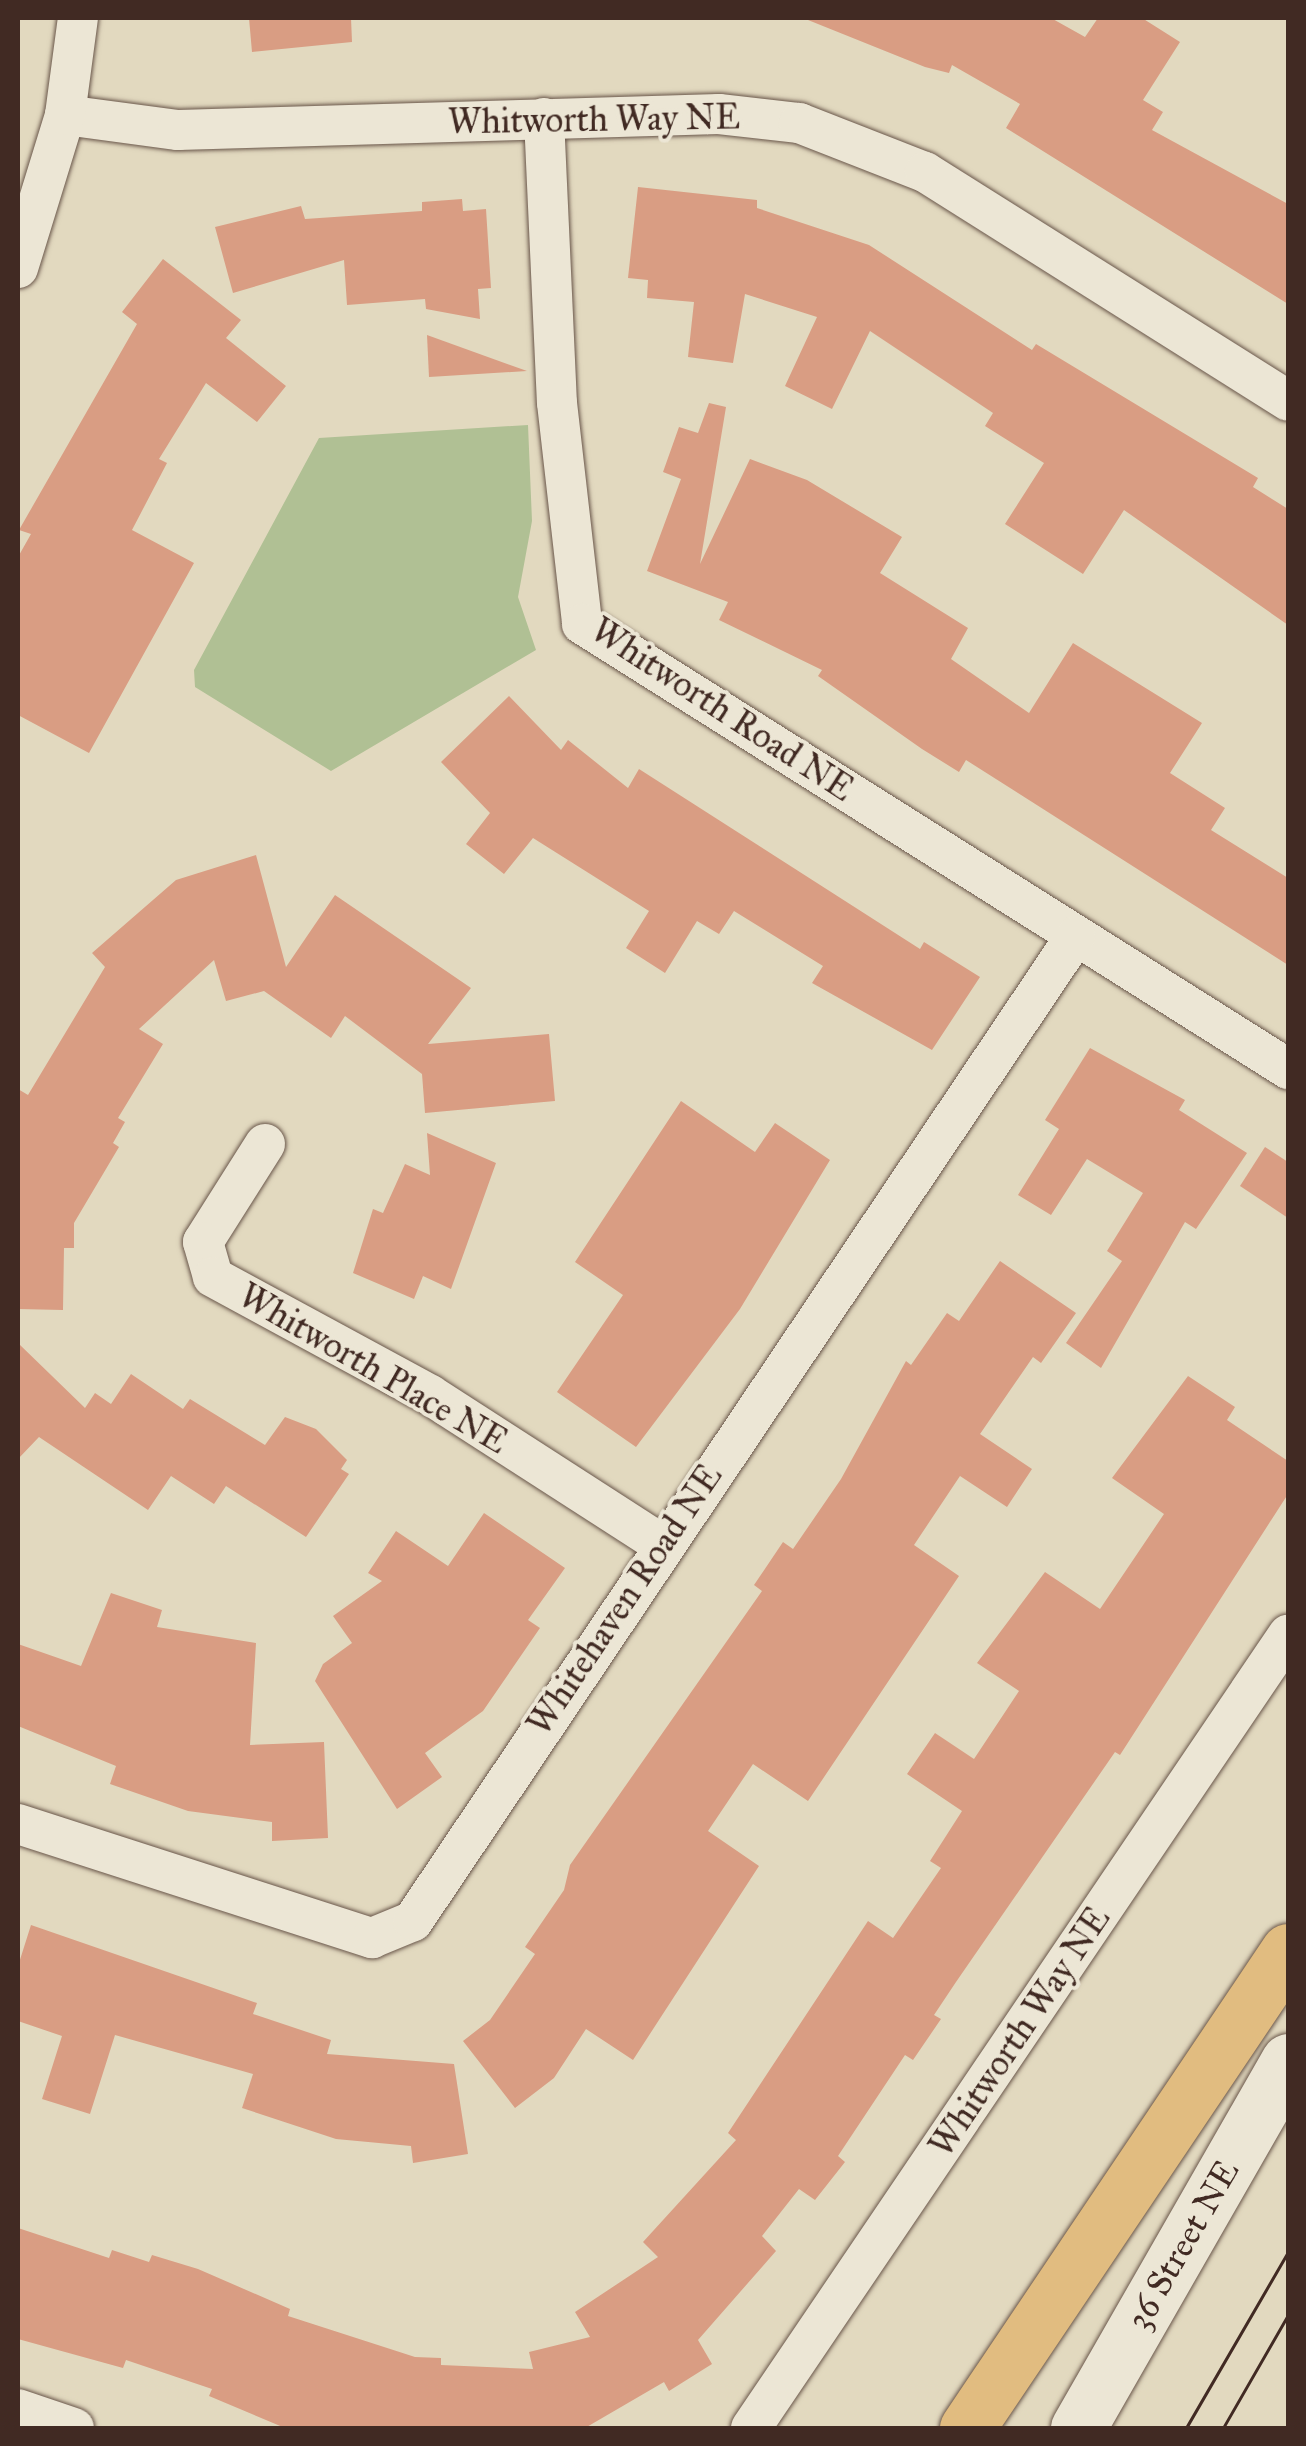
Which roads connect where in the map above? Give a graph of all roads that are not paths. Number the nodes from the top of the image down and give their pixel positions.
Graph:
1 (78, 18) edge
2 (65, 115) junction
3 (544, 118) junction
4 (18, 268) edge
5 (1288, 400) edge
6 (1075, 938) junction
7 (1288, 1069) edge
8 (265, 1144) dead end
9 (661, 1544) junction
10 (1288, 1635) edge
11 (18, 1824) edge
12 (1288, 1951) edge
13 (1288, 2061) edge
14 (18, 2409) edge
15 (74, 2428) edge
16 (751, 2428) edge
17 (967, 2428) edge
18 (1078, 2428) edge

1 - 2 street
2 - 3 street, Whitworth Way NE
2 - 4 street
3 - 5 street, Whitworth Way NE
3 - 6 street, Whitworth Road NE
6 - 7 street, Whitworth Road NE
6 - 9 street, Whitehaven Road NE
8 - 9 street, Whitworth Place NE
9 - 11 street, Whitehaven Road NE
10 - 16 street, Whitworth Way NE
12 - 17 main road
13 - 18 main road, 36 Street NE
14 - 15 street

